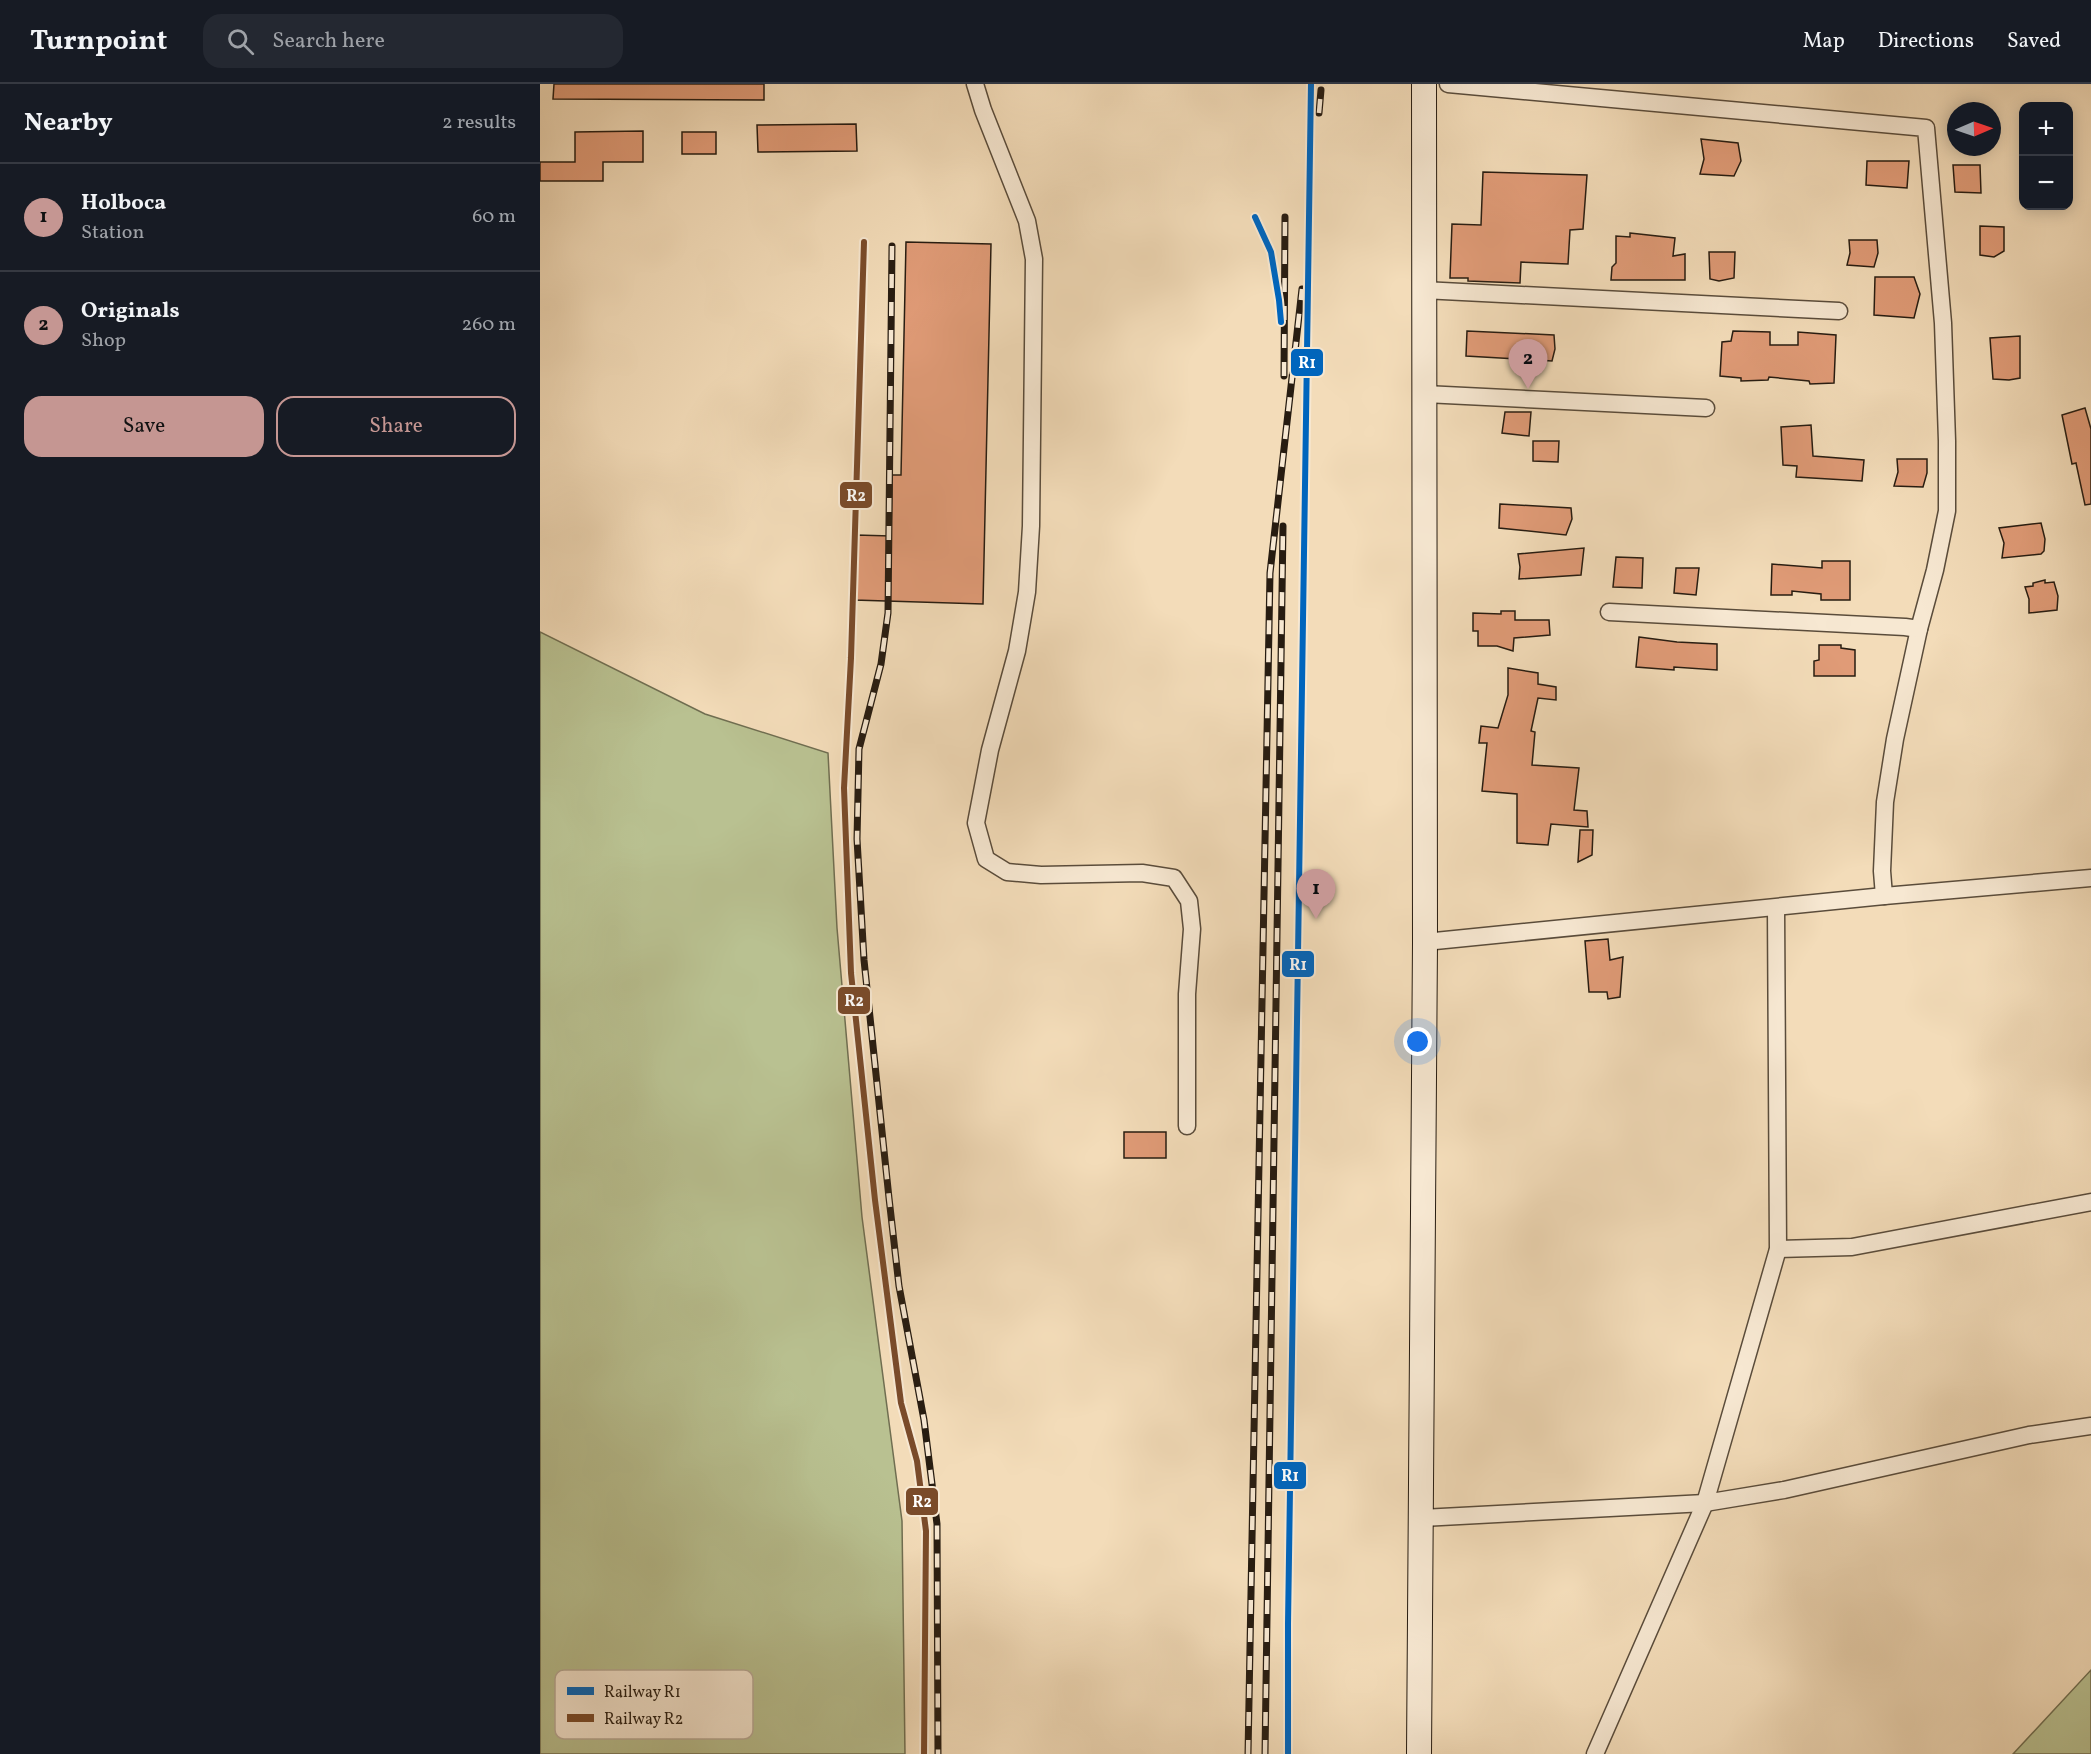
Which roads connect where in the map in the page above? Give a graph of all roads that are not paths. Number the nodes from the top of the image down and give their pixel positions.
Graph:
1 (975, 84) edge
2 (1424, 84) edge
3 (1448, 84) edge
4 (1423, 290) junction
5 (1839, 311) dead end
6 (1425, 394) junction
7 (1706, 408) dead end
8 (1609, 612) dead end
9 (1919, 629) junction
10 (2091, 878) edge
11 (1884, 896) junction
12 (1776, 908) junction
13 (1425, 942) junction
14 (1187, 1126) dead end
15 (2091, 1202) edge
16 (1778, 1249) junction
17 (2091, 1426) edge
18 (1705, 1503) junction
19 (1422, 1518) junction
20 (1419, 1754) edge
21 (1595, 1754) edge

1 - 14 street
2 - 4 main road
3 - 9 street
4 - 5 street
4 - 6 main road
6 - 7 street
6 - 13 main road
8 - 9 street
9 - 11 street
10 - 11 street
11 - 12 street
12 - 13 street
12 - 16 street
13 - 19 main road
15 - 16 street
16 - 18 street
17 - 18 street
18 - 19 street
18 - 21 street
19 - 20 main road

